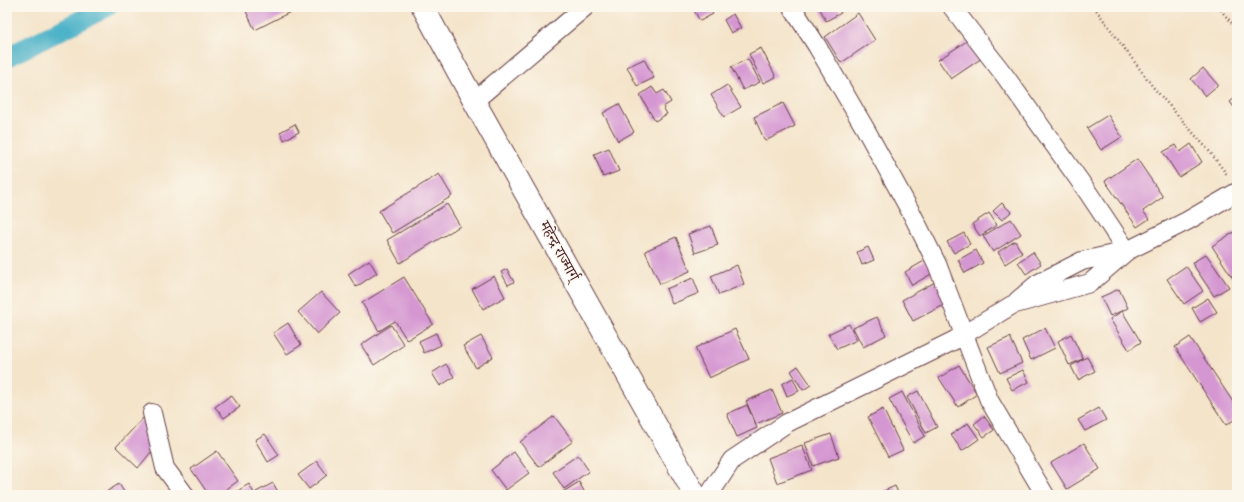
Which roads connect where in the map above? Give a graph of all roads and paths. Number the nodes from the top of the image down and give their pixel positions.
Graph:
1 (423, 7) edge
2 (585, 7) edge
3 (792, 7) edge
4 (952, 7) edge
5 (1094, 7) edge
6 (1218, 7) edge
7 (1237, 29) edge
8 (474, 101) junction
9 (1235, 187) edge
10 (1127, 251) junction
11 (964, 334) junction
12 (152, 413) dead end
13 (185, 495) edge
14 (695, 495) edge
15 (708, 495) edge
16 (1045, 495) edge

1 - 8 highway, महेन्द्र राज्मार्ग्
2 - 8 street
3 - 11 street
4 - 10 street
5 - 9 path
6 - 7 path
8 - 14 highway, महेन्द्र राज्मार्ग्
9 - 10 street
10 - 11 street
11 - 15 street
11 - 16 street
12 - 13 street

